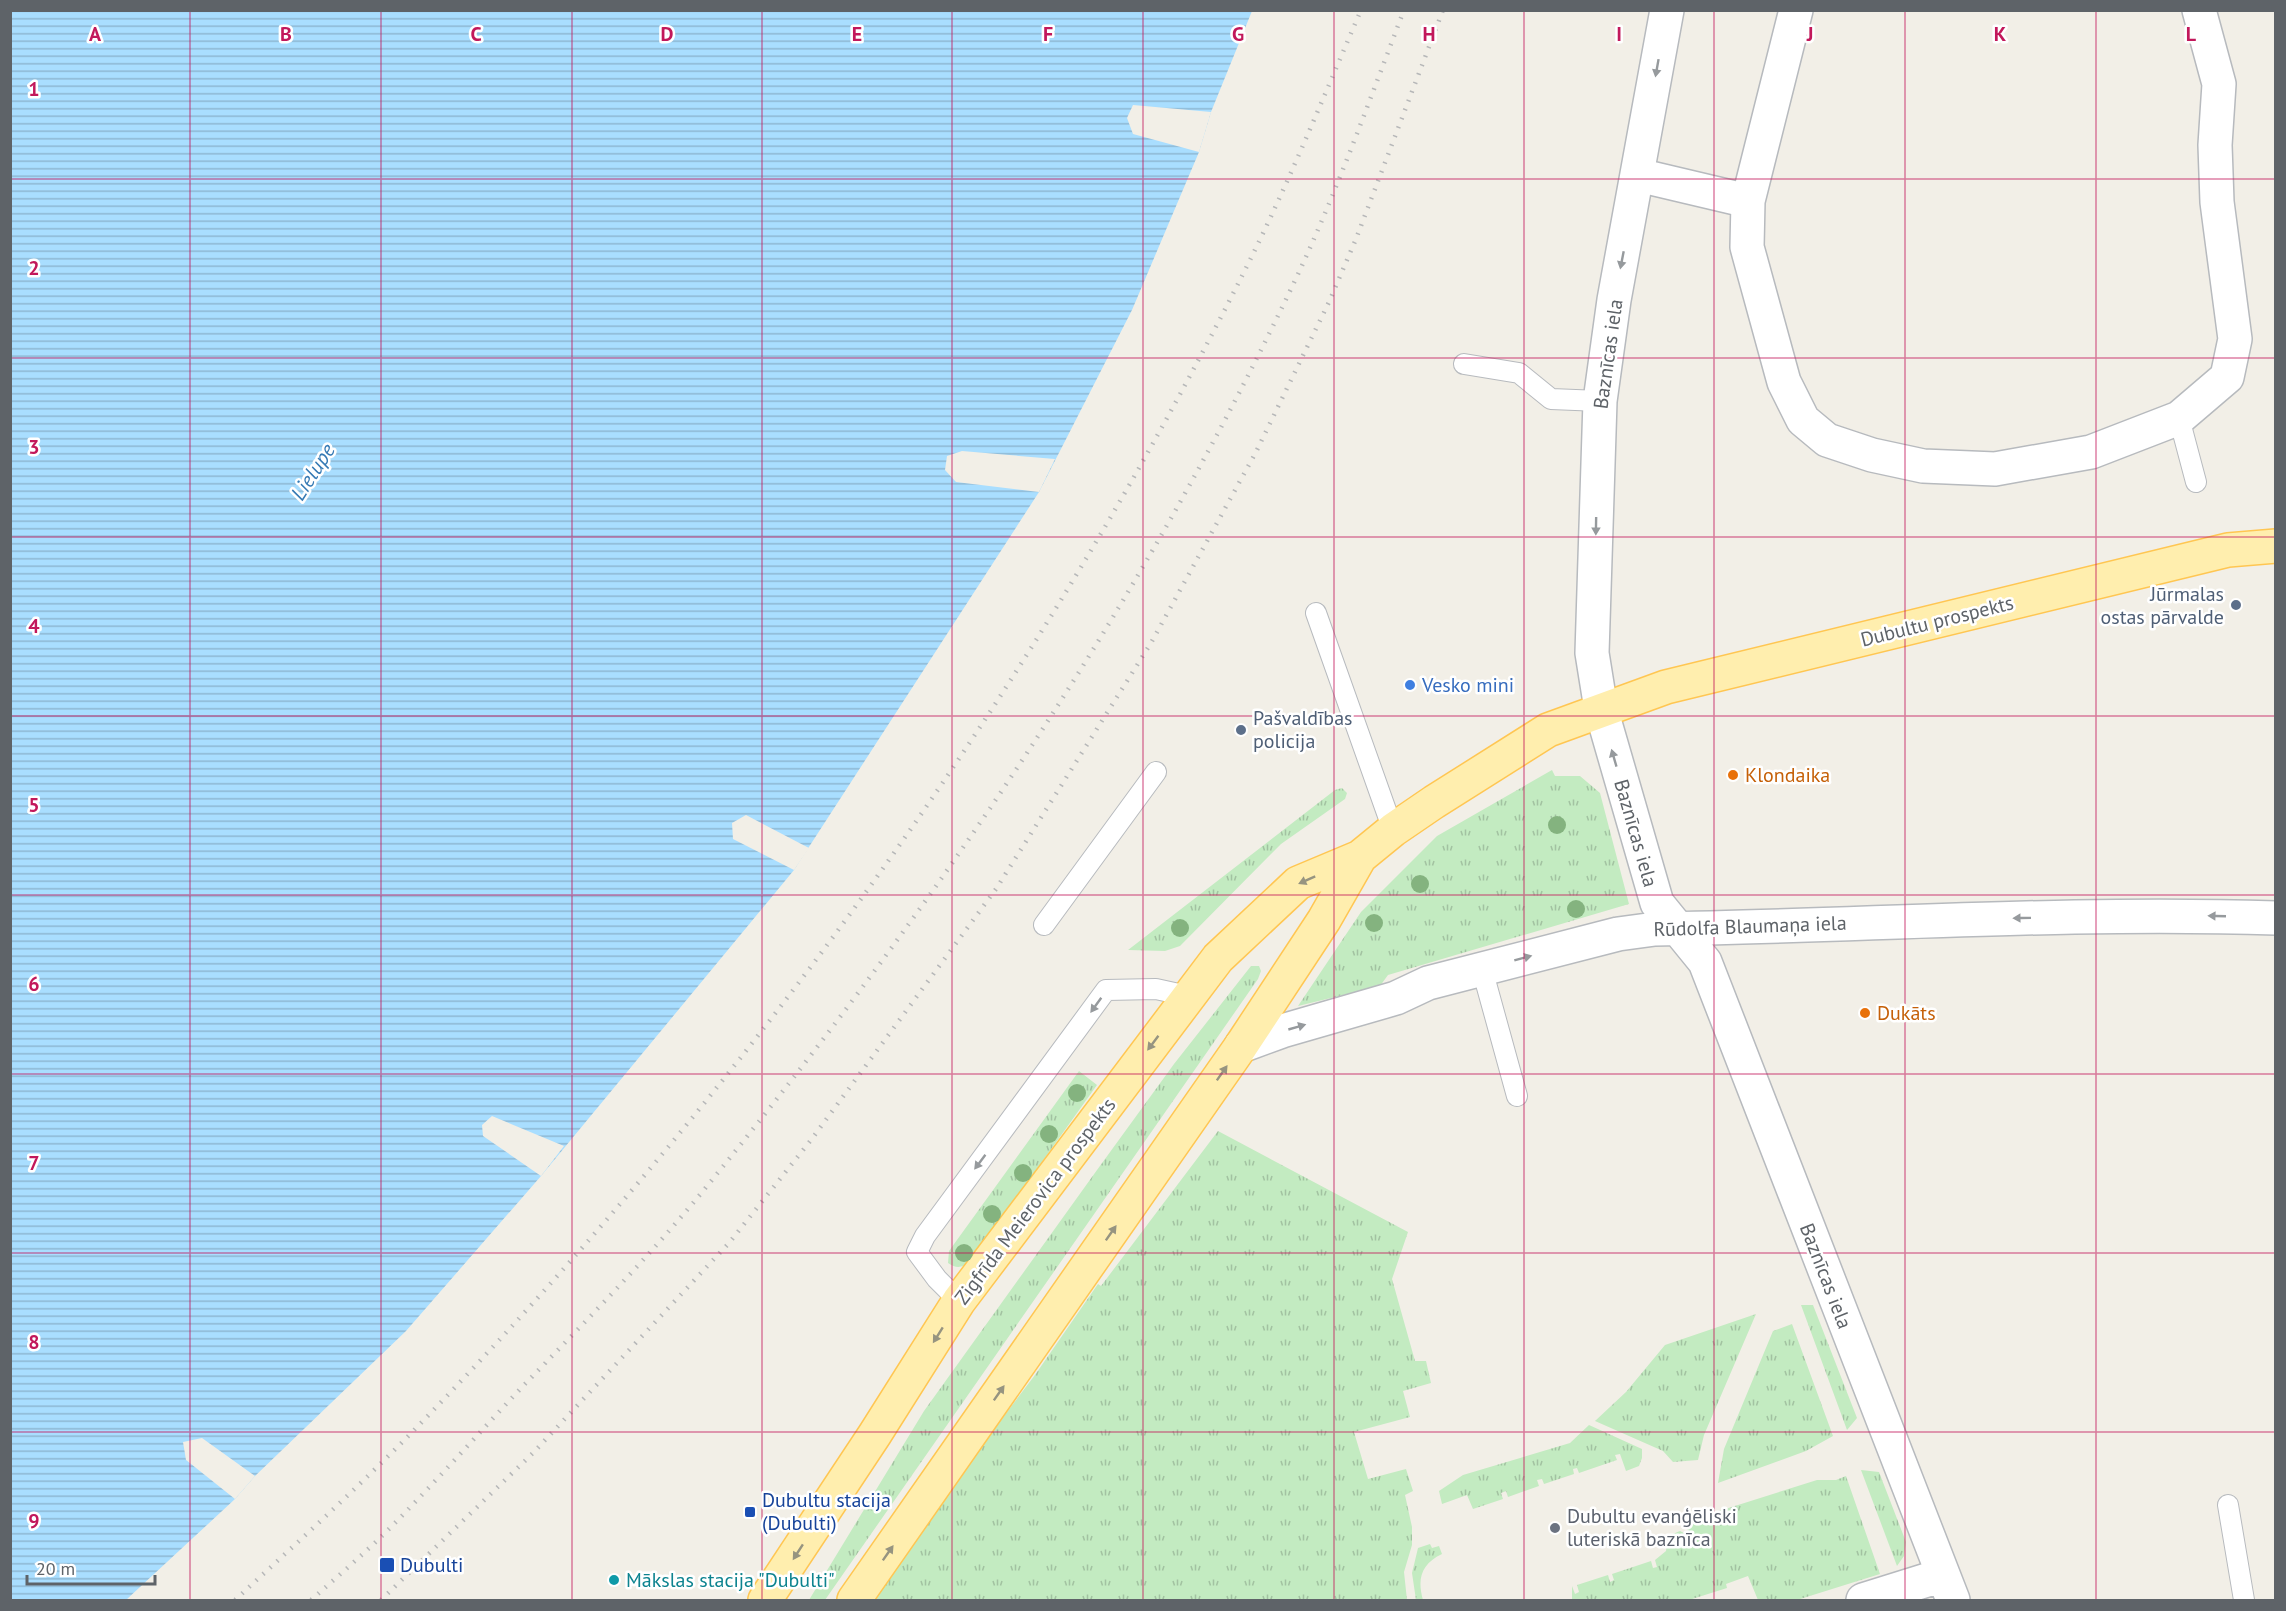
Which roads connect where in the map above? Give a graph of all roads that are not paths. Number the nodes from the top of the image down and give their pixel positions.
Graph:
1 (1667, 10) edge
2 (1796, 10) edge
3 (2199, 10) edge
4 (1638, 175) junction
5 (1748, 201) junction
6 (1464, 364) dead end
7 (1600, 401) junction
8 (2179, 418) junction
9 (2196, 482) dead end
10 (2276, 525) edge
11 (2276, 546) edge
12 (2228, 550) junction
13 (1316, 613) dead end
14 (1600, 709) junction
15 (1156, 772) dead end
16 (1393, 830) junction
17 (1360, 857) junction
18 (2276, 918) edge
19 (1044, 925) dead end
20 (1678, 928) junction
21 (1482, 969) junction
22 (1188, 996) junction
23 (1241, 1046) junction
24 (1517, 1096) dead end
25 (959, 1301) junction
26 (2228, 1505) dead end
27 (1948, 1588) edge
28 (765, 1600) edge
29 (854, 1600) edge
30 (1863, 1600) edge
31 (2244, 1600) edge

1 -> 4 street, Baznīcas iela
2 - 5 street
3 - 8 street
4 - 5 street
4 -> 7 street, Baznīcas iela
5 - 8 street
6 - 7 lane
7 -> 14 street, Baznīcas iela
8 - 9 lane
10 - 12 main road
11 - 12 main road, Dubultu prospekts
12 - 14 main road, Dubultu prospekts
13 - 16 lane
14 - 16 main road, Zigfrīda Meierovica prospekts
20 -> 14 street, Baznīcas iela
15 - 19 lane
16 - 17 main road, Zigfrīda Meierovica prospekts
17 -> 22 main road, Zigfrīda Meierovica prospekts
17 - 23 main road, Zigfrīda Meierovica prospekts
18 -> 20 street, Rūdolfa Blaumaņa iela
21 -> 20 street, Rūdolfa Blaumaņa iela
20 - 27 street, Baznīcas iela
23 -> 21 street, Rūdolfa Blaumaņa iela
21 - 24 lane
22 -> 25 main road, Zigfrīda Meierovica prospekts
22 -> 25 lane
29 -> 23 main road, Zigfrīda Meierovica prospekts
25 -> 28 main road, Zigfrīda Meierovica prospekts
26 - 31 lane
27 - 30 street

